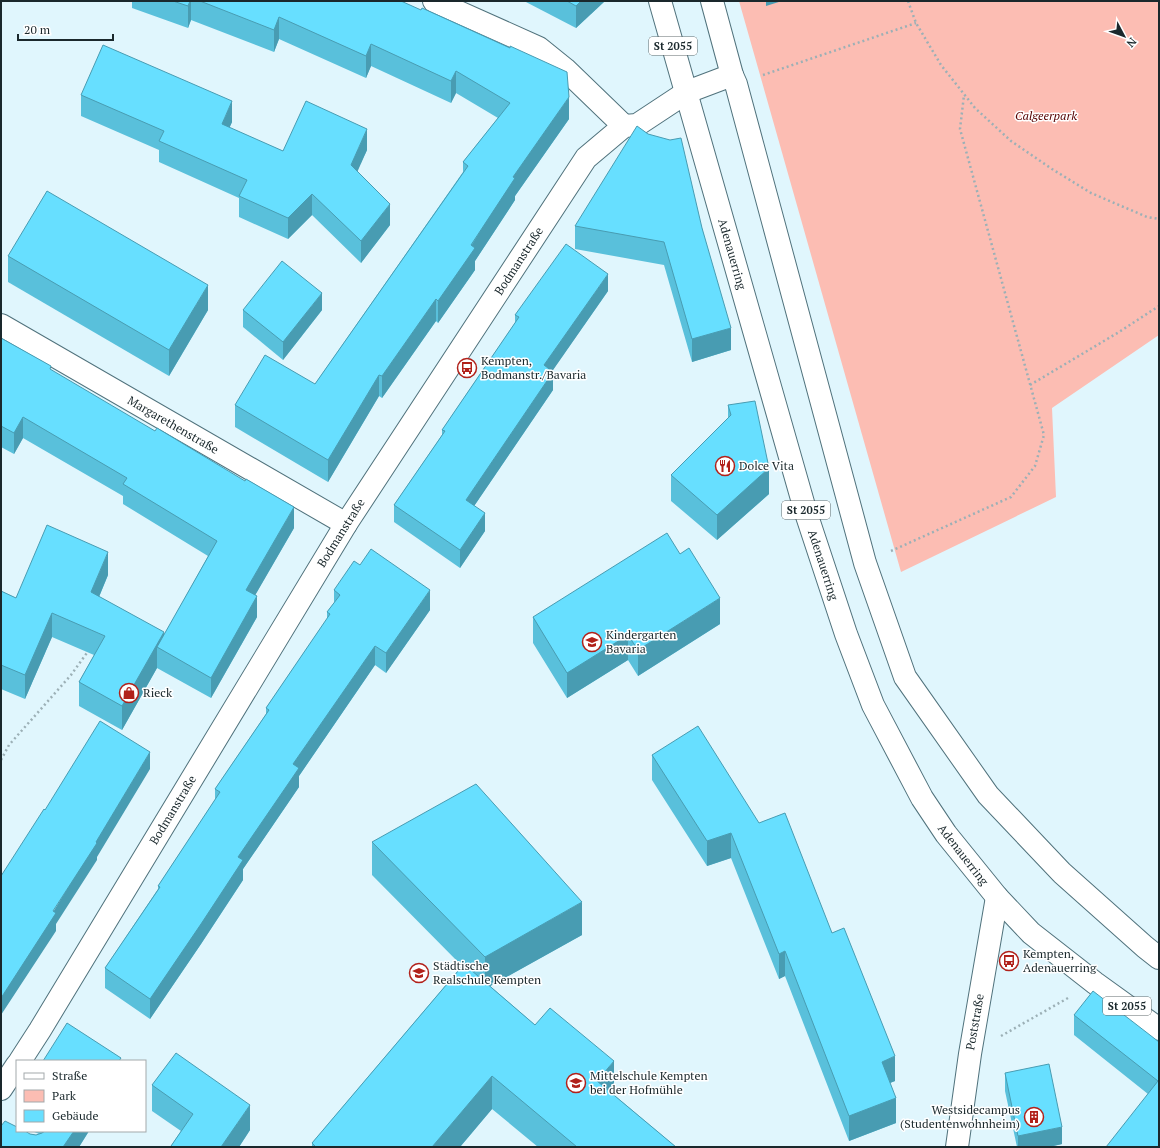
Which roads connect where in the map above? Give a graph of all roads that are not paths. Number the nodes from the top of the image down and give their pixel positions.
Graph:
1 (434, 1) edge
2 (660, 1) edge
3 (712, 1) edge
4 (734, 80) junction
5 (686, 92) junction
6 (624, 126) junction
7 (1, 325) edge
8 (346, 524) junction
9 (997, 897) junction
10 (1159, 958) edge
11 (1159, 1029) edge
12 (21, 1060) edge
13 (16, 1066) edge
14 (1, 1089) edge
15 (957, 1147) edge

1 - 6 main road
2 - 5 main road, Adenauerring / St 2055
3 - 4 main road, St 2055
4 - 5 main road, Bodmanstraße
4 - 10 main road, St 2055
5 - 6 main road, Bodmanstraße
5 - 9 main road, Adenauerring / St 2055
6 - 8 main road, Bodmanstraße
7 - 8 main road, Margarethenstraße
8 - 12 main road, Bodmanstraße
9 - 11 main road, Adenauerring / St 2055
9 - 15 main road, Poststraße
13 - 14 main road

